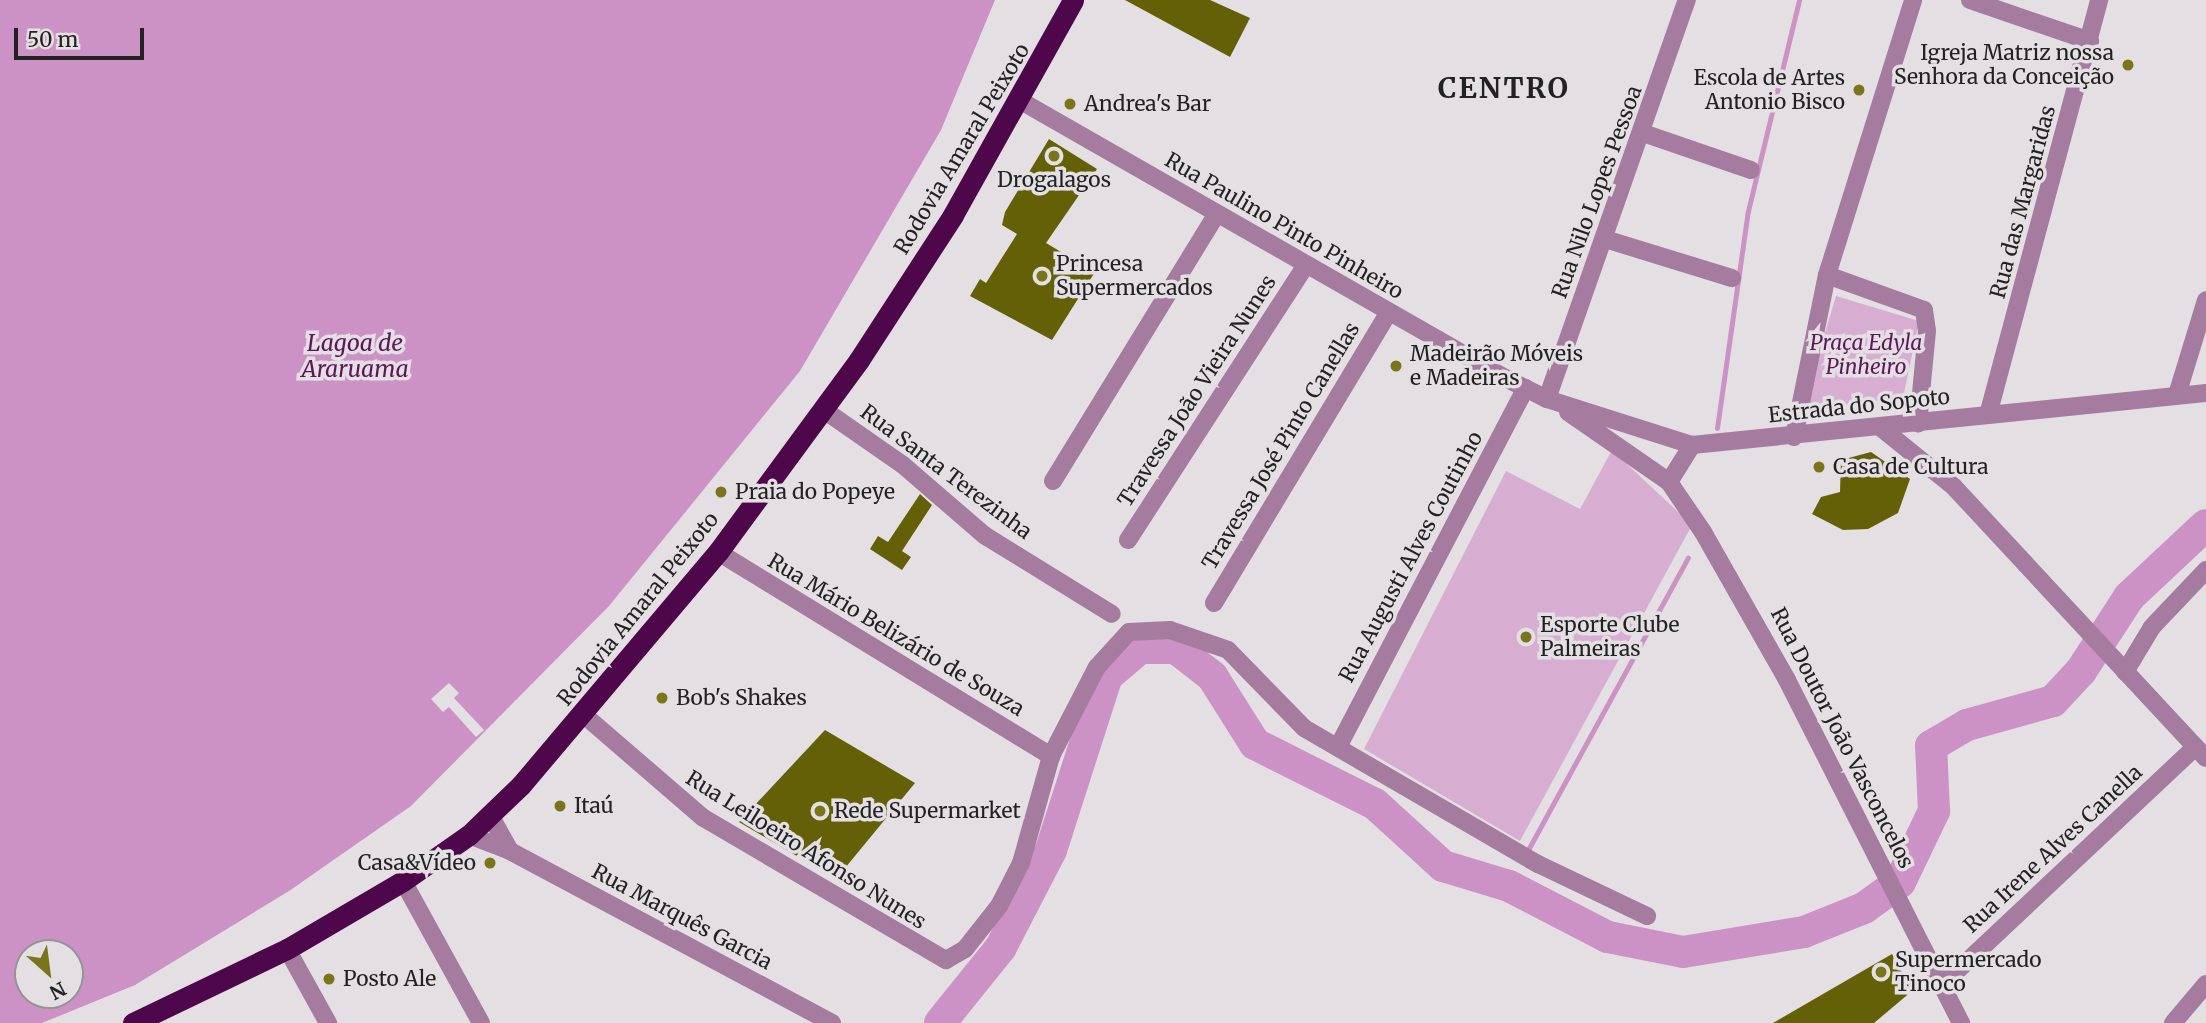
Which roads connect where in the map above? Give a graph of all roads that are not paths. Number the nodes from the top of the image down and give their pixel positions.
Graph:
1 (1073, 0) edge
2 (1687, 0) edge
3 (1913, 0) edge
4 (1970, 0) edge
5 (2099, 0) edge
6 (2090, 41) junction
7 (1021, 101) junction
8 (1643, 133) junction
9 (1751, 170) dead end
10 (1216, 215) junction
11 (1605, 239) junction
12 (1305, 267) junction
13 (1827, 275) junction
14 (1732, 278) dead end
15 (2206, 300) edge
16 (1388, 313) junction
17 (1526, 388) junction
18 (2206, 393) edge
19 (2177, 395) junction
20 (1547, 399) junction
21 (824, 410) junction
22 (1988, 415) junction
23 (1624, 423) junction
24 (1919, 424) junction
25 (1880, 427) junction
26 (1794, 436) junction
27 (1611, 440) junction
28 (1692, 445) junction
29 (1053, 481) dead end
30 (1669, 482) junction
31 (1128, 540) dead end
32 (718, 552) junction
33 (2206, 570) edge
34 (1214, 603) dead end
35 (1112, 614) dead end
36 (2125, 672) junction
37 (584, 715) junction
38 (1338, 747) junction
39 (2200, 752) edge
40 (1051, 756) junction
41 (489, 815) junction
42 (469, 835) junction
43 (510, 851) junction
44 (403, 881) junction
45 (1647, 916) dead end
46 (287, 949) junction
47 (1943, 984) junction
48 (2206, 984) edge
49 (133, 1023) edge
50 (328, 1023) edge
51 (481, 1023) edge
52 (832, 1023) edge
53 (1961, 1023) edge
54 (2173, 1023) edge

1 - 7 highway, Rodovia Amaral Peixoto
2 - 8 street, Rua Nilo Lopes Pessoa
3 - 13 street
4 - 6 street
5 - 6 street, Rua das Margaridas
6 - 22 street, Rua das Margaridas
7 - 10 street, Rua Paulino Pinto Pinheiro
7 - 21 highway, Rodovia Amaral Peixoto
8 - 9 street
8 - 11 street, Rua Nilo Lopes Pessoa
10 - 12 street, Rua Paulino Pinto Pinheiro
10 - 29 street
11 - 14 street
11 - 20 street, Rua Nilo Lopes Pessoa
12 - 16 street, Rua Paulino Pinto Pinheiro
12 - 31 street, Travessa João Vieira Nunes
13 - 24 street
13 - 26 street
15 - 19 street
16 - 17 street, Rua Paulino Pinto Pinheiro
16 - 34 street, Travessa José Pinto Canellas
17 - 20 street, Estrada do Sopoto
17 - 38 street, Rua Augusti Alves Coutinho
18 - 19 street, Estrada do Sopoto
19 - 22 street, Estrada do Sopoto
20 - 23 street, Estrada do Sopoto
20 - 27 street
21 - 32 highway, Rodovia Amaral Peixoto
21 - 35 street, Rua Santa Terezinha
22 - 24 street, Estrada do Sopoto
23 - 27 street
23 - 28 street, Estrada do Sopoto
24 - 25 street, Estrada do Sopoto
25 - 26 street, Estrada do Sopoto
25 - 36 street
26 - 28 street, Estrada do Sopoto
27 - 30 street
28 - 30 street
30 - 47 street, Rua Doutor João Vasconcelos
32 - 37 highway, Rodovia Amaral Peixoto
32 - 40 street, Rua Mário Belizário de Souza
33 - 36 street
36 - 39 street
37 - 40 street, Rua Leiloeiro Afonso Nunes
37 - 41 highway, Rodovia Amaral Peixoto
38 - 40 street
38 - 45 street
39 - 47 street, Rua Irene Alves Canella
41 - 42 highway, Rodovia Amaral Peixoto
41 - 43 street
42 - 43 street, Rua Marquês Garcia
42 - 44 highway, Rodovia Amaral Peixoto
43 - 52 street, Rua Marquês Garcia
44 - 46 highway, Rodovia Amaral Peixoto
44 - 51 street
46 - 49 highway, Rodovia Amaral Peixoto
46 - 50 street
47 - 53 street, Rua Doutor João Vasconcelos
48 - 54 street

